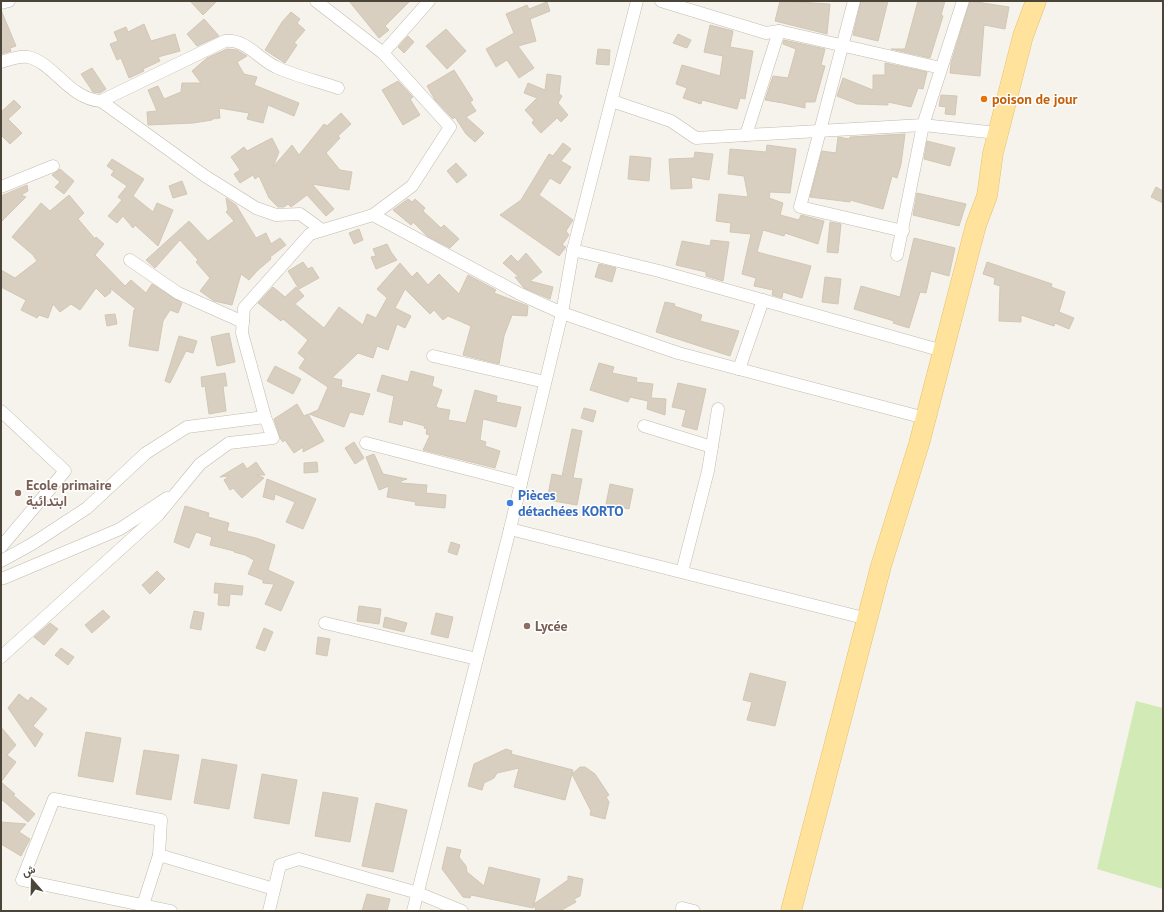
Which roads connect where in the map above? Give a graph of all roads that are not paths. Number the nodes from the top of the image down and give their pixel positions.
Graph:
1 (10, 1) edge
2 (316, 1) edge
3 (429, 1) edge
4 (637, 1) edge
5 (661, 1) edge
6 (854, 1) edge
7 (962, 1) edge
8 (1036, 1) edge
9 (1, 4) edge
10 (778, 31) junction
11 (842, 45) junction
12 (383, 53) junction
13 (1, 62) edge
14 (941, 68) junction
15 (338, 88) dead end
16 (101, 101) junction
17 (612, 101) junction
18 (923, 125) junction
19 (820, 131) junction
20 (746, 135) junction
21 (998, 136) junction
22 (53, 166) dead end
23 (1, 187) edge
24 (373, 215) junction
25 (322, 230) junction
26 (903, 232) junction
27 (574, 250) junction
28 (897, 255) dead end
29 (130, 260) dead end
30 (762, 300) junction
31 (562, 313) junction
32 (243, 322) junction
33 (943, 351) junction
34 (433, 356) dead end
35 (739, 369) junction
36 (545, 382) junction
37 (718, 409) dead end
38 (1, 411) edge
39 (265, 417) junction
40 (925, 418) junction
41 (644, 426) dead end
42 (366, 443) dead end
43 (712, 447) junction
44 (521, 482) junction
45 (178, 491) junction
46 (510, 529) junction
47 (1, 547) edge
48 (1, 561) edge
49 (682, 572) junction
50 (1, 578) edge
51 (868, 620) junction
52 (325, 623) dead end
53 (1, 657) edge
54 (477, 659) junction
55 (159, 855) junction
56 (274, 889) junction
57 (418, 893) junction
58 (143, 905) junction
59 (171, 911) edge
60 (269, 911) edge
61 (413, 911) edge
62 (462, 911) edge
63 (791, 911) edge

1 - 9 street
2 - 12 street
3 - 12 street
4 - 17 street
5 - 10 street
6 - 11 street
7 - 14 street
8 - 21 main road
10 - 11 street
10 - 20 street
11 - 14 street
11 - 19 street
12 - 24 street
13 - 16 street
14 - 18 street
15 - 16 street
16 - 25 street
17 - 20 street
17 - 27 street
18 - 19 street
18 - 21 street
18 - 26 street
19 - 20 street
19 - 26 street
21 - 33 main road
22 - 23 street
24 - 25 street
24 - 31 street
25 - 32 street
26 - 28 street
27 - 30 street
27 - 31 street
29 - 32 street
30 - 33 street
30 - 35 street
31 - 35 street
31 - 36 street
32 - 39 street
33 - 40 main road
34 - 36 street
35 - 40 street
36 - 44 street
37 - 43 street
38 - 47 street
39 - 45 street
39 - 48 street
40 - 51 main road
41 - 43 street
42 - 44 street
43 - 49 street
44 - 46 street
45 - 50 street
45 - 53 street
46 - 49 street
46 - 54 street
49 - 51 street
51 - 63 main road
52 - 54 street
54 - 57 street
55 - 56 street
55 - 58 street
55 - 58 street
56 - 57 street
56 - 60 street
57 - 61 street
57 - 62 street
58 - 59 street

